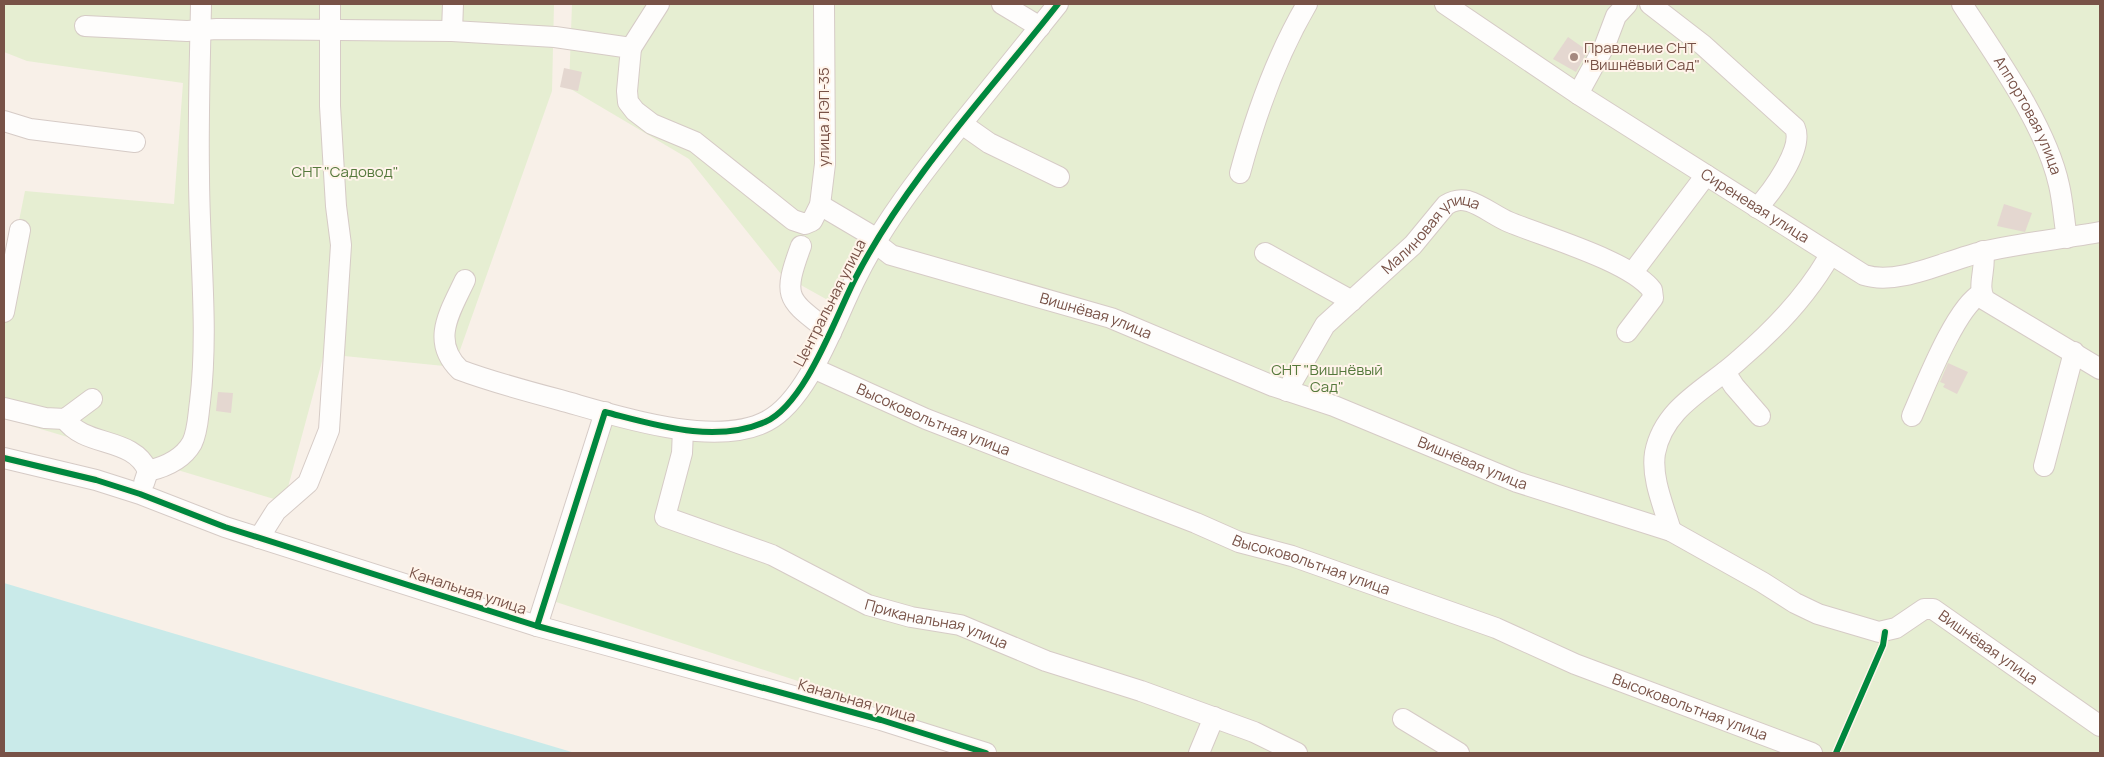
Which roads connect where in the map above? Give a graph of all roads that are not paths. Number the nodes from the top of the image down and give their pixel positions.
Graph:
1 (200, 4) edge
2 (330, 4) edge
3 (453, 4) edge
4 (659, 4) edge
5 (824, 4) edge
6 (1002, 4) edge
7 (1058, 4) edge
8 (1307, 4) edge
9 (1445, 4) edge
10 (1627, 4) edge
11 (1650, 4) edge
12 (1962, 4) edge
13 (85, 26) dead end
14 (1040, 27) junction
15 (200, 31) junction
16 (452, 31) junction
17 (330, 32) junction
18 (631, 48) junction
19 (1578, 94) junction
20 (4, 121) edge
21 (962, 124) junction
22 (135, 142) dead end
23 (1240, 173) dead end
24 (1706, 175) junction
25 (1059, 177) dead end
26 (820, 205) junction
27 (1757, 208) junction
28 (20, 230) dead end
29 (2100, 232) edge
30 (2067, 238) junction
31 (876, 241) junction
32 (801, 246) dead end
33 (1983, 252) junction
34 (1265, 253) dead end
35 (1830, 255) junction
36 (1633, 272) junction
37 (465, 280) dead end
38 (1981, 294) junction
39 (1352, 301) junction
40 (4, 312) edge
41 (1627, 332) dead end
42 (831, 333) junction
43 (2074, 352) junction
44 (813, 368) junction
45 (2100, 369) edge
46 (1725, 372) junction
47 (1286, 391) junction
48 (92, 399) dead end
49 (4, 408) edge
50 (606, 412) junction
51 (1760, 416) dead end
52 (1912, 416) dead end
53 (65, 419) junction
54 (683, 430) junction
55 (4, 458) edge
56 (2044, 466) dead end
57 (148, 471) junction
58 (140, 494) junction
59 (1671, 531) junction
60 (259, 538) junction
61 (537, 626) junction
62 (1214, 718) junction
63 (1403, 719) dead end
64 (2100, 726) edge
65 (986, 753) edge
66 (1199, 753) edge
67 (1297, 753) edge
68 (1459, 753) edge
69 (1812, 753) edge

1 - 15 street
2 - 17 street
3 - 16 street
4 - 18 street
5 - 26 street, улица ЛЭП-35
6 - 14 street
7 - 14 street, Центральная улица
8 - 23 street
9 - 19 street, Сиреневая улица
10 - 19 street
11 - 27 street
12 - 30 street, Аппортовая улица
13 - 15 street
14 - 21 street, Центральная улица
15 - 17 street
15 - 57 street
16 - 17 street
16 - 18 street
17 - 60 street
18 - 26 street
19 - 24 street, Сиреневая улица
20 - 22 street
21 - 25 street
21 - 31 street, Центральная улица
24 - 27 street, Сиреневая улица
24 - 36 street
26 - 31 street, Вишнёвая улица
27 - 35 street, Сиреневая улица
28 - 40 street
29 - 30 street, Сиреневая улица
30 - 33 street, Сиреневая улица
31 - 42 street, Центральная улица
31 - 47 street, Вишнёвая улица
32 - 42 street
33 - 35 street, Сиреневая улица
33 - 38 street
34 - 39 street
35 - 46 street
36 - 39 street, Малиновая улица
36 - 41 street, Малиновая улица
37 - 50 street, Центральная улица
38 - 43 street
38 - 52 street
39 - 47 street, Малиновая улица
42 - 44 street, Центральная улица
43 - 45 street
43 - 56 street
44 - 54 street, Центральная улица
44 - 69 street, Высоковольтная улица
46 - 51 street
46 - 59 street
47 - 59 street, Вишнёвая улица
48 - 53 street
49 - 53 street
50 - 54 street, Центральная улица
50 - 61 street
53 - 57 street
54 - 62 street, Приканальная улица
55 - 58 street, Канальная улица
57 - 58 street
58 - 60 street, Канальная улица
59 - 64 street, Вишнёвая улица
60 - 61 street, Канальная улица
61 - 65 street, Канальная улица
62 - 66 street
62 - 67 street, Приканальная улица
63 - 68 street

